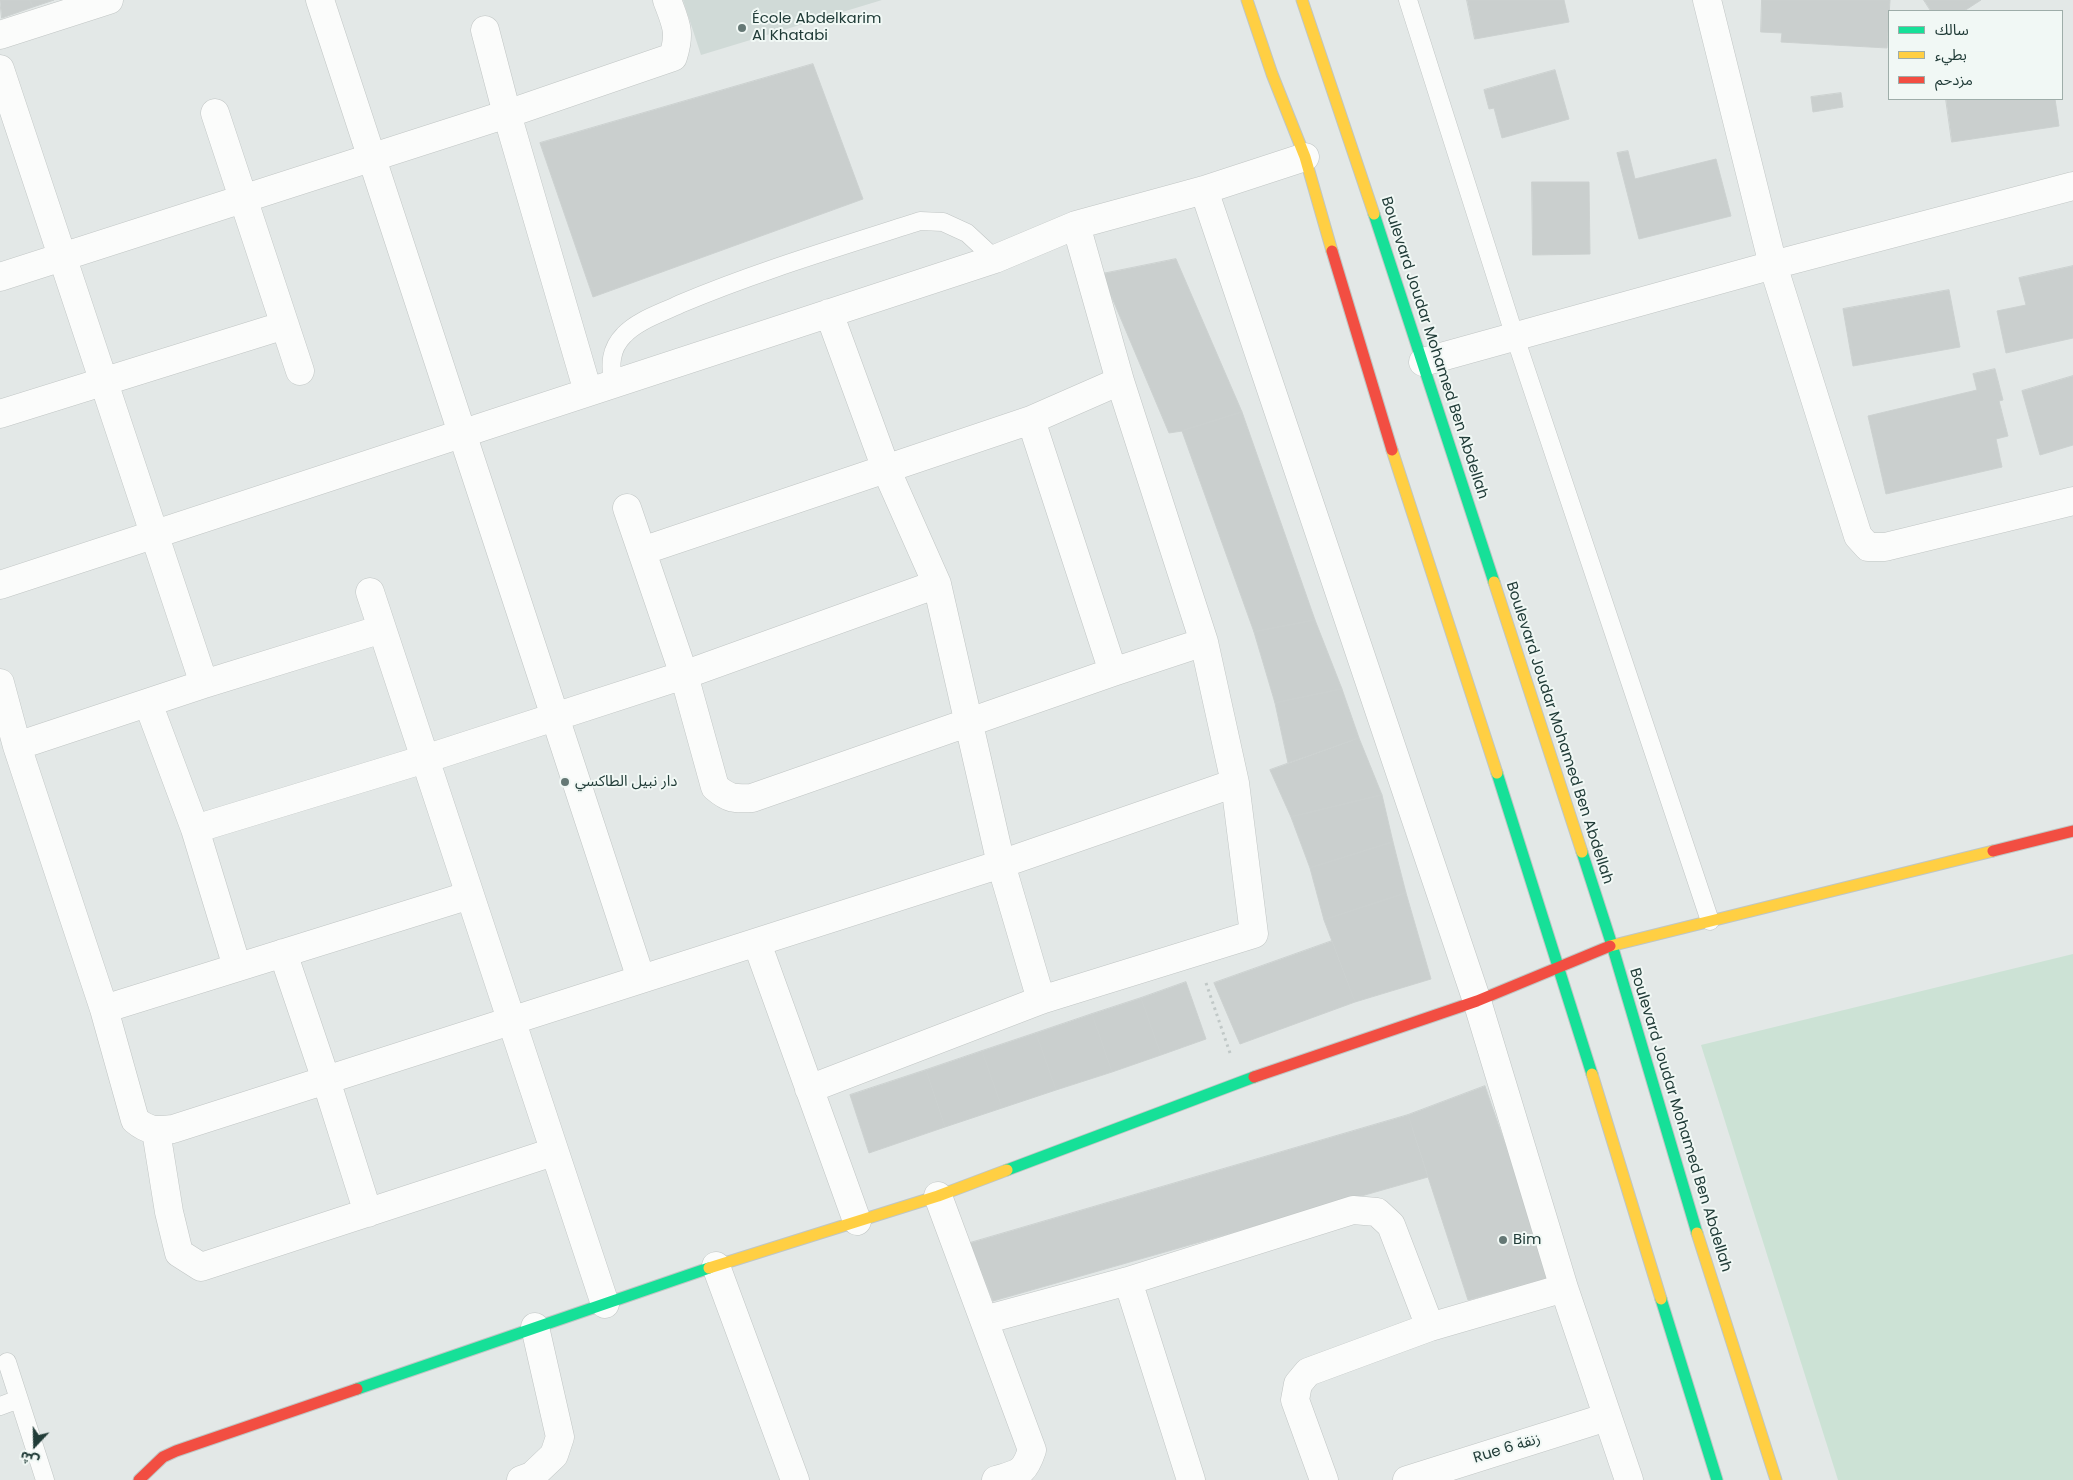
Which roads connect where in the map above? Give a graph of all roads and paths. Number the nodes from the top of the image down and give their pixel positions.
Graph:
1 (109, 0) edge
2 (320, 0) edge
3 (667, 0) edge
4 (1247, 0) edge
5 (1302, 0) edge
6 (1408, 0) edge
7 (1707, 0) edge
8 (485, 30) dead end
9 (0, 35) edge
10 (0, 69) edge
11 (215, 112) dead end
12 (507, 114) junction
13 (372, 158) junction
14 (1305, 158) junction
15 (2073, 186) edge
16 (1204, 190) junction
17 (243, 199) junction
18 (1076, 225) junction
19 (62, 257) junction
20 (995, 259) junction
21 (1773, 265) junction
22 (0, 277) edge
23 (829, 313) junction
24 (285, 325) junction
25 (1515, 337) junction
26 (1423, 362) junction
27 (300, 371) dead end
28 (1120, 381) junction
29 (103, 382) junction
30 (601, 388) junction
31 (0, 414) edge
32 (1031, 420) junction
33 (462, 434) junction
34 (886, 468) junction
35 (2073, 500) edge
36 (628, 508) dead end
37 (154, 535) junction
38 (642, 551) junction
39 (937, 584) junction
40 (0, 585) edge
41 (370, 592) dead end
42 (382, 629) junction
43 (1204, 642) junction
44 (1113, 672) junction
45 (684, 675) junction
46 (0, 683) edge
47 (204, 684) junction
48 (148, 703) junction
49 (554, 717) junction
50 (970, 724) junction
51 (17, 746) junction
52 (425, 759) junction
53 (1235, 783) junction
54 (195, 829) junction
55 (2073, 831) edge
56 (1001, 864) junction
57 (470, 894) junction
58 (1710, 921) junction
59 (757, 943) junction
60 (1612, 945) junction
61 (1195, 952) junction
62 (283, 953) junction
63 (1559, 966) junction
64 (237, 967) junction
65 (641, 979) junction
66 (1041, 1000) junction
67 (1477, 1001) junction
68 (104, 1009) junction
69 (511, 1021) junction
70 (326, 1080) junction
71 (1240, 1082) junction
72 (809, 1089) junction
73 (156, 1132) junction
74 (553, 1152) junction
75 (938, 1196) junction
76 (368, 1213) junction
77 (857, 1221) junction
78 (716, 1266) junction
79 (1128, 1281) junction
80 (1564, 1288) junction
81 (604, 1304) junction
82 (984, 1320) junction
83 (535, 1327) junction
84 (1430, 1327) junction
85 (7, 1362) dead end
86 (19, 1399) junction
87 (0, 1406) edge
88 (1607, 1417) junction
89 (45, 1480) edge
90 (139, 1480) edge
91 (522, 1480) edge
92 (794, 1480) edge
93 (996, 1480) edge
94 (1191, 1480) edge
95 (1324, 1480) edge
96 (1407, 1480) edge
97 (1629, 1480) edge
98 (1717, 1480) edge
99 (1776, 1480) edge

1 - 9 street
2 - 13 street
3 - 12 street
4 - 14 main road
5 - 26 main road, Boulevard Joudar Mohamed Ben Abdellah
6 - 25 lane
7 - 21 street
8 - 12 street
10 - 19 street
11 - 17 street
12 - 13 street
12 - 30 street
13 - 17 street
13 - 33 street
14 - 16 street
14 - 63 main road
15 - 21 street
16 - 18 street
16 - 67 street
17 - 19 street
17 - 24 street
18 - 20 street
18 - 28 street
19 - 22 street
19 - 29 street
20 - 23 street
20 - 30 lane
21 - 25 street
21 - 35 street
23 - 30 street
23 - 34 street
24 - 27 street
24 - 29 street
25 - 26 street
25 - 58 lane
26 - 60 main road, Boulevard Joudar Mohamed Ben Abdellah
28 - 32 street
28 - 43 street
29 - 31 street
29 - 37 street
30 - 33 street
32 - 34 street
32 - 44 street
33 - 37 street
33 - 49 street
34 - 38 street
34 - 39 street
36 - 38 street
37 - 40 street
37 - 47 street
38 - 45 street
39 - 45 street
39 - 50 street
41 - 42 street
42 - 47 street
42 - 52 street
43 - 44 street
43 - 53 street
44 - 50 street
45 - 49 street
45 - 50 street
46 - 51 street
47 - 48 street
48 - 51 street
48 - 54 street
49 - 52 street
49 - 65 street
50 - 56 street
51 - 68 street
52 - 54 street
52 - 57 street
53 - 56 street
53 - 61 street
54 - 64 street
55 - 58 main road
56 - 59 street
56 - 66 street
57 - 62 street
57 - 69 street
58 - 60 main road
59 - 65 street
59 - 72 street
60 - 63 main road
60 - 99 main road, Boulevard Joudar Mohamed Ben Abdellah
61 - 66 street
61 - 71 path
62 - 64 street
62 - 70 street
63 - 67 main road
63 - 98 main road
64 - 68 street
65 - 69 street
66 - 72 street
67 - 71 main road
67 - 80 street
68 - 73 street
69 - 70 street
69 - 74 street
70 - 73 street
70 - 76 street
71 - 75 main road
72 - 77 street
73 - 76 street
74 - 76 street
74 - 81 street
75 - 77 main road
75 - 82 street
77 - 78 main road
78 - 81 main road
78 - 92 street
79 - 82 street
79 - 84 street
79 - 94 street
80 - 84 street
80 - 88 street
81 - 83 main road
82 - 93 street
83 - 90 main road
83 - 91 street
84 - 95 street
85 - 86 lane
86 - 87 lane
86 - 89 lane
88 - 96 street, Rue 6 زنقة
88 - 97 street

